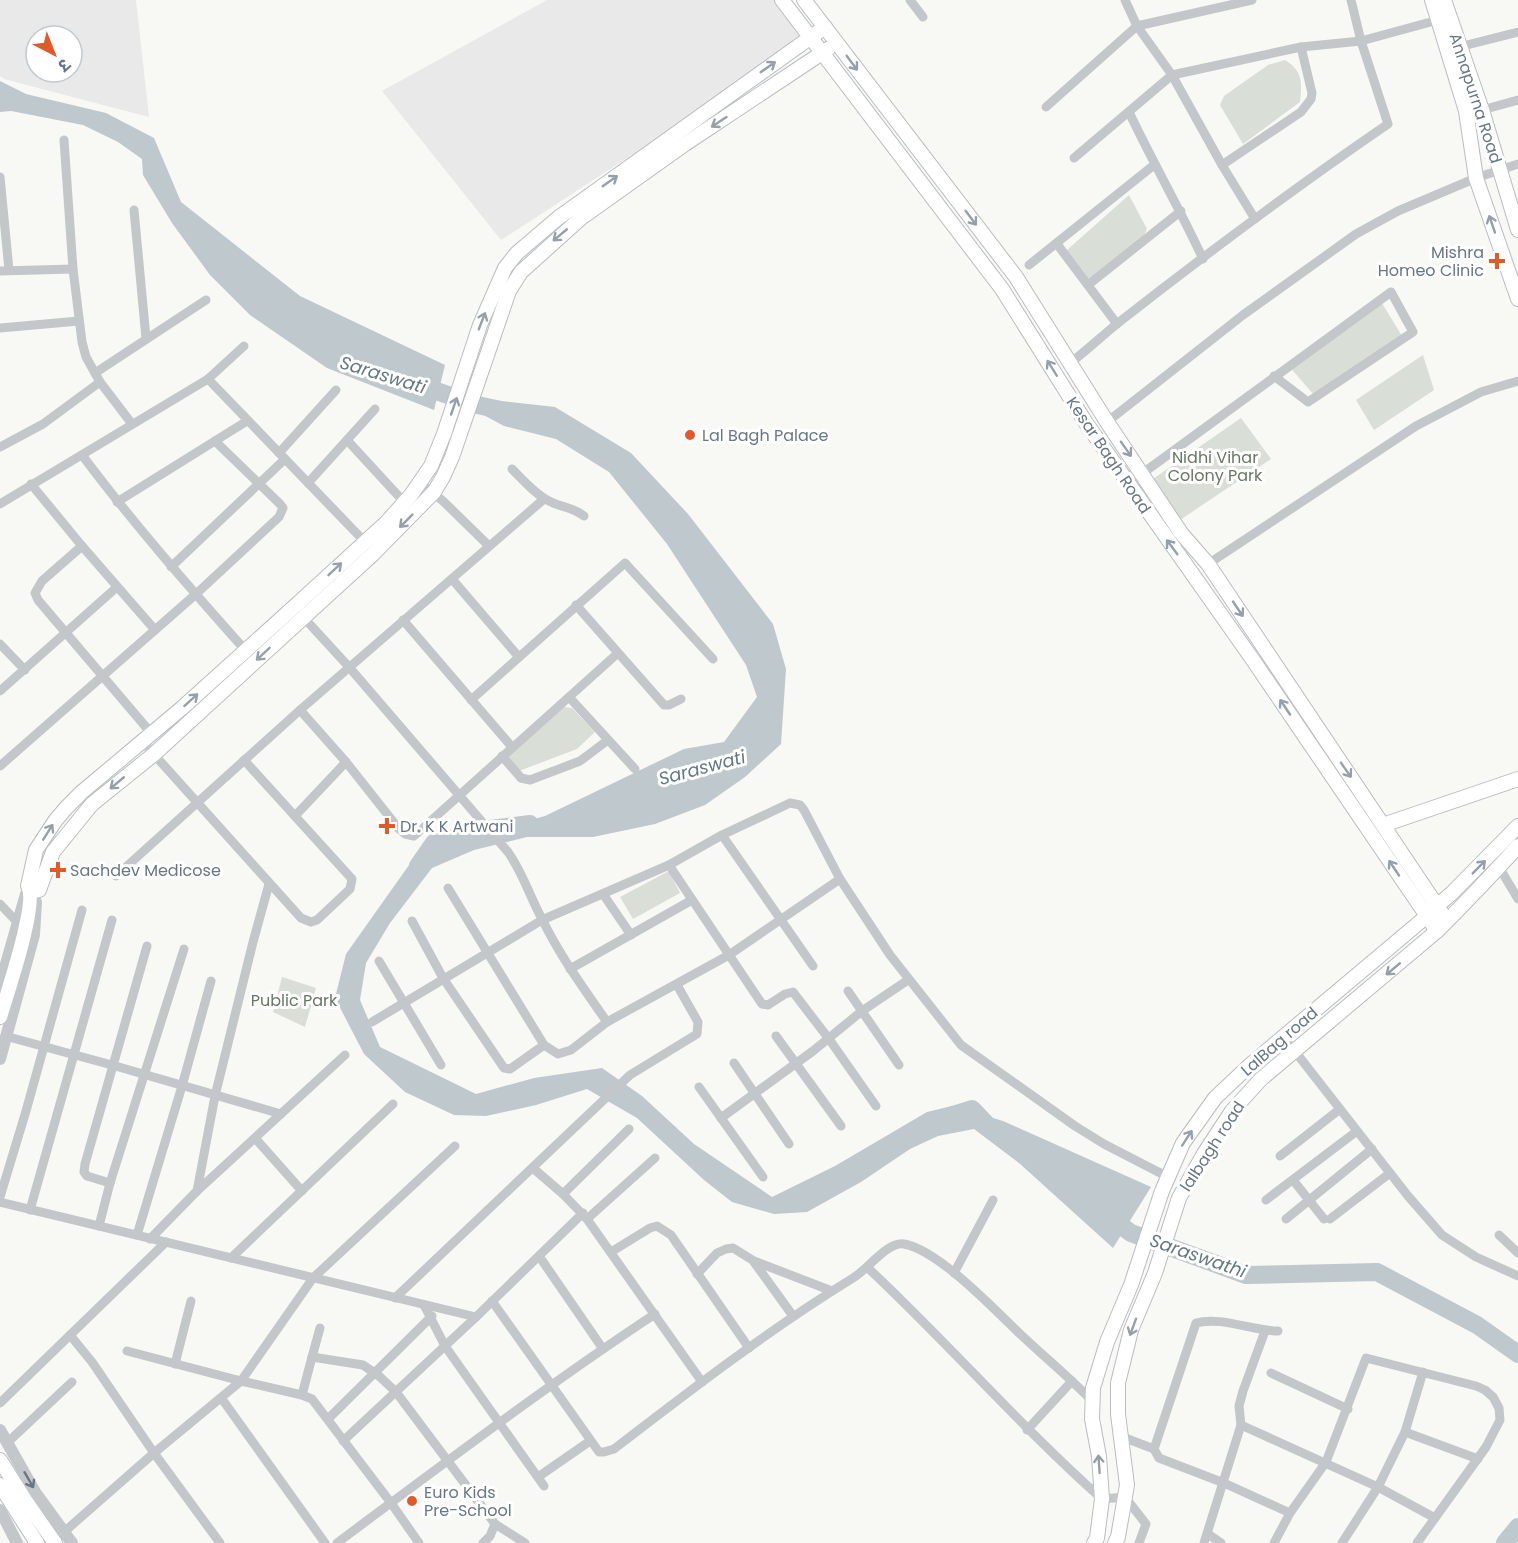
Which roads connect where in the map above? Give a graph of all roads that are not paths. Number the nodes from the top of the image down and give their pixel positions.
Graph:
1 (782, 0) edge
2 (804, 0) edge
3 (910, 0) edge
4 (1125, 0) edge
5 (1252, 0) edge
6 (1351, 0) edge
7 (1432, 0) edge
8 (1444, 0) edge
9 (922, 17) dead end
10 (1438, 20) junction
11 (1137, 26) junction
12 (825, 27) junction
13 (1518, 32) edge
14 (810, 39) junction
15 (1361, 41) junction
16 (837, 43) junction
17 (1300, 47) junction
18 (1459, 47) junction
19 (822, 53) junction
20 (1172, 75) junction
21 (1518, 100) edge
22 (1046, 107) dead end
23 (1482, 110) junction
24 (1129, 112) junction
25 (64, 140) dead end
26 (1074, 158) dead end
27 (1518, 164) edge
28 (1154, 165) junction
29 (1222, 165) junction
30 (1499, 170) junction
31 (0, 177) edge
32 (1476, 178) junction
33 (1, 193) edge
34 (134, 210) dead end
35 (1181, 211) junction
36 (1255, 219) junction
37 (1518, 230) edge
38 (1057, 244) junction
39 (1203, 259) junction
40 (1029, 265) dead end
41 (73, 269) junction
42 (4, 270) edge
43 (1088, 285) junction
44 (1518, 299) edge
45 (206, 300) dead end
46 (79, 321) junction
47 (1117, 324) junction
48 (0, 328) edge
49 (146, 338) junction
50 (244, 346) dead end
51 (1069, 364) junction
52 (1275, 376) junction
53 (97, 377) junction
54 (208, 379) junction
55 (1518, 381) edge
56 (336, 390) dead end
57 (375, 409) dead end
58 (247, 421) junction
59 (1107, 422) junction
60 (132, 424) junction
61 (347, 440) junction
62 (215, 441) junction
63 (0, 447) edge
64 (82, 455) junction
65 (282, 456) junction
66 (512, 469) dead end
67 (1143, 473) junction
68 (308, 483) junction
69 (420, 483) junction
70 (32, 484) junction
71 (259, 484) junction
72 (434, 492) junction
73 (544, 499) junction
74 (117, 502) junction
75 (404, 502) junction
76 (0, 504) edge
77 (584, 516) dead end
78 (365, 542) junction
79 (82, 546) junction
80 (489, 546) junction
81 (1208, 564) junction
82 (171, 567) junction
83 (452, 579) junction
84 (117, 587) junction
85 (196, 594) junction
86 (576, 605) junction
87 (299, 612) junction
88 (403, 620) junction
89 (155, 630) junction
90 (65, 633) junction
91 (0, 644) edge
92 (246, 651) junction
93 (1267, 652) junction
94 (618, 653) junction
95 (518, 656) junction
96 (713, 659) dead end
97 (1253, 660) junction
98 (350, 667) junction
99 (25, 670) junction
100 (103, 676) junction
101 (0, 691) edge
102 (569, 697) junction
103 (681, 699) dead end
104 (471, 700) junction
105 (300, 710) junction
106 (146, 737) junction
107 (608, 741) junction
108 (512, 747) junction
109 (153, 754) junction
110 (502, 756) junction
111 (244, 760) junction
112 (346, 762) junction
113 (0, 766) edge
114 (635, 769) dead end
115 (1518, 779) edge
116 (459, 795) junction
117 (197, 803) junction
118 (295, 816) junction
119 (1383, 825) junction
120 (1518, 826) edge
121 (722, 835) junction
122 (1518, 846) edge
123 (669, 865) junction
124 (1499, 867) junction
125 (116, 876) dead end
126 (840, 879) junction
127 (269, 884) junction
128 (448, 888) dead end
129 (32, 891) junction
130 (603, 894) junction
131 (1518, 899) edge
132 (693, 900) junction
133 (0, 904) edge
134 (82, 910) dead end
135 (1432, 911) junction
136 (112, 920) dead end
137 (542, 920) junction
138 (781, 920) junction
139 (412, 921) dead end
140 (1447, 921) junction
141 (18, 923) junction
142 (1437, 931) junction
143 (631, 935) junction
144 (147, 946) dead end
145 (184, 949) dead end
146 (489, 951) junction
147 (729, 955) junction
148 (379, 961) dead end
149 (813, 966) dead end
150 (570, 969) junction
151 (443, 978) junction
152 (908, 980) junction
153 (211, 981) dead end
154 (0, 985) edge
155 (677, 985) junction
156 (848, 992) dead end
157 (404, 1003) junction
158 (862, 1011) junction
159 (0, 1017) edge
160 (372, 1022) dead end
161 (607, 1022) junction
162 (5, 1036) junction
163 (776, 1036) dead end
164 (1283, 1036) junction
165 (830, 1039) junction
166 (544, 1045) junction
167 (43, 1048) junction
168 (1294, 1051) junction
169 (345, 1055) dead end
170 (75, 1056) junction
171 (0, 1059) edge
172 (734, 1063) dead end
173 (796, 1064) junction
174 (112, 1065) junction
175 (441, 1065) dead end
176 (899, 1065) dead end
177 (145, 1075) junction
178 (183, 1086) junction
179 (699, 1087) dead end
180 (754, 1094) junction
181 (215, 1096) junction
182 (393, 1104) dead end
183 (876, 1106) dead end
184 (1340, 1109) junction
185 (281, 1114) junction
186 (721, 1119) junction
187 (841, 1126) dead end
188 (629, 1129) dead end
189 (1357, 1131) junction
190 (255, 1138) junction
191 (789, 1144) dead end
192 (455, 1146) dead end
193 (1371, 1149) junction
194 (1280, 1156) dead end
195 (656, 1158) dead end
196 (534, 1169) junction
197 (1390, 1173) junction
198 (763, 1177) dead end
199 (1168, 1177) junction
200 (1293, 1179) junction
201 (110, 1183) junction
202 (197, 1191) junction
203 (302, 1191) junction
204 (563, 1194) junction
205 (0, 1197) edge
206 (993, 1200) dead end
207 (1266, 1200) dead end
208 (1309, 1200) junction
209 (0, 1202) edge
210 (30, 1210) junction
211 (585, 1216) junction
212 (1286, 1218) dead end
213 (99, 1226) junction
214 (1499, 1234) dead end
215 (137, 1235) junction
216 (150, 1239) junction
217 (166, 1242) junction
218 (611, 1252) junction
219 (1518, 1253) edge
220 (539, 1256) junction
221 (231, 1258) junction
222 (754, 1261) junction
223 (868, 1268) junction
224 (954, 1273) junction
225 (697, 1274) junction
226 (1518, 1276) edge
227 (313, 1278) junction
228 (832, 1291) junction
229 (395, 1298) junction
230 (191, 1301) dead end
231 (492, 1301) junction
232 (424, 1305) junction
233 (655, 1314) junction
234 (432, 1316) junction
235 (794, 1316) junction
236 (476, 1317) junction
237 (320, 1328) dead end
238 (1265, 1331) junction
239 (1278, 1331) dead end
240 (70, 1335) junction
241 (445, 1346) junction
242 (749, 1348) junction
243 (603, 1349) junction
244 (127, 1351) dead end
245 (312, 1357) junction
246 (175, 1365) junction
247 (374, 1372) junction
248 (1423, 1372) junction
249 (1271, 1373) dead end
250 (241, 1381) junction
251 (1072, 1381) junction
252 (72, 1382) dead end
253 (702, 1382) junction
254 (551, 1386) junction
255 (396, 1392) junction
256 (302, 1395) junction
257 (222, 1399) junction
258 (1091, 1400) junction
259 (0, 1403) edge
260 (1348, 1409) junction
261 (327, 1419) junction
262 (499, 1423) junction
263 (1241, 1425) junction
264 (0, 1430) edge
265 (1028, 1430) junction
266 (1405, 1432) junction
267 (1120, 1436) junction
268 (343, 1441) junction
269 (590, 1441) junction
270 (7, 1443) junction
271 (1154, 1449) junction
272 (154, 1453) junction
273 (1478, 1459) junction
274 (0, 1460) edge
275 (448, 1461) junction
276 (1326, 1462) junction
277 (1224, 1483) junction
278 (0, 1485) edge
279 (1378, 1487) junction
280 (1125, 1497) junction
281 (1102, 1500) junction
282 (391, 1503) junction
283 (0, 1510) edge
284 (1290, 1512) junction
285 (1436, 1518) junction
286 (495, 1524) junction
287 (1206, 1539) edge
288 (64, 1540) edge
289 (17, 1543) edge
290 (37, 1543) edge
291 (220, 1543) edge
292 (325, 1543) edge
293 (337, 1543) edge
294 (419, 1543) edge
295 (483, 1543) edge
296 (525, 1543) edge
297 (1094, 1543) edge
298 (1115, 1543) edge
299 (1139, 1543) edge
300 (1221, 1543) edge
301 (1274, 1543) edge
302 (1342, 1543) edge
303 (1417, 1543) edge

1 - 14 main road, Kesar Bagh Road
2 - 12 main road, Kesar Bagh Road
3 - 9 street
4 - 11 street
5 - 11 street
6 - 15 street
7 - 10 main road, Annapurna Road
8 - 18 main road, Annapurna Road
10 - 15 street
10 - 32 main road, Annapurna Road
11 - 20 street
11 - 22 street
12 - 14 main road
12 - 16 main road, Kesar Bagh Road
13 - 18 street
14 - 19 main road, Kesar Bagh Road
69 -> 14 main road
15 - 17 street
15 - 36 street
16 - 19 main road
16 -> 51 main road, Kesar Bagh Road
17 - 20 street
17 - 29 street
18 - 23 main road, Annapurna Road
19 -> 72 main road
97 -> 19 main road, Kesar Bagh Road
20 - 24 street
20 - 29 street
21 - 23 street
23 - 30 main road, Annapurna Road
24 - 26 street
24 - 28 street
25 - 41 street
27 - 30 street
28 - 35 street
28 - 38 street
29 - 36 street
30 - 32 street
30 - 37 main road, Annapurna Road
31 - 33 street
44 -> 32 main road, Annapurna Road
32 - 59 street
33 - 42 street
34 - 49 street
35 - 39 street
35 - 43 street
36 - 39 street
38 - 40 street
38 - 43 street
39 - 47 street
41 - 42 street
41 - 46 street
43 - 47 street
45 - 49 street
46 - 48 street
46 - 53 street
47 - 51 street
49 - 53 street
50 - 54 street
51 - 59 main road, Kesar Bagh Road
52 - 52 street
52 - 67 street
53 - 60 street
53 - 63 street
54 - 58 street
54 - 60 street
55 - 81 street
56 - 65 street
57 - 61 street
58 - 62 street
58 - 65 street
59 -> 67 main road, Kesar Bagh Road
60 - 64 street
61 - 68 street
61 - 75 street
62 - 71 street
62 - 74 street
64 - 70 street
64 - 74 street
65 - 68 street
65 - 71 street
66 - 73 street
67 - 81 main road, Kesar Bagh Road
68 - 78 street
69 - 72 street
69 - 75 main road
70 - 76 street
70 - 79 street
71 - 82 street
71 - 85 street
72 - 80 street
72 -> 87 main road
73 - 77 street
73 - 80 street
74 - 82 street
75 - 78 main road
87 -> 78 main road
79 - 84 street
79 - 90 street
80 - 83 street
81 -> 93 main road, Kesar Bagh Road
82 - 85 street
83 - 88 street
83 - 95 street
84 - 89 street
84 - 90 street
85 - 89 street
85 - 92 street
86 - 94 street
86 - 95 street
86 - 96 street
87 - 92 main road
87 - 98 street
87 -> 109 main road
88 - 98 street
88 - 104 street
89 - 100 street
90 - 99 street
90 - 100 street
91 - 99 street
106 -> 92 main road
93 - 97 street
93 -> 119 main road, Kesar Bagh Road
94 - 102 street
94 - 103 street
95 - 104 street
135 -> 97 main road, Kesar Bagh Road
98 - 105 street
98 - 116 street
99 - 101 street
100 - 106 street
100 - 113 street
102 - 107 street
102 - 108 street
104 - 108 street
105 - 111 street
105 - 112 street
106 - 109 street
129 -> 106 main road
107 - 110 street
107 - 114 street
108 - 110 street
109 - 117 street
109 -> 129 main road
110 - 116 street
111 - 117 street
111 - 118 street
112 - 116 street
112 - 118 street
115 - 119 main road
116 - 137 street
117 - 125 street
117 - 127 street
118 - 127 street
119 - 135 main road, Kesar Bagh Road
135 -> 120 main road, LalBag road
121 - 123 street
121 - 126 street
121 - 138 street
122 - 124 main road
123 - 130 street
123 - 132 street
124 - 131 street
124 - 140 main road
126 - 138 street
126 - 152 street
127 - 181 street
128 - 146 street
129 - 141 street
129 - 159 main road
129 - 162 street
130 - 137 street
130 - 143 street
132 - 143 street
132 - 147 street
133 - 141 street
134 - 167 street
135 - 140 main road
135 - 142 main road
135 - 164 main road, LalBag road
136 - 170 street
137 - 146 street
137 - 150 street
138 - 147 street
138 - 149 street
139 - 151 street
140 - 142 main road, lalbagh road
141 - 154 street
142 -> 168 main road, lalbagh road
143 - 150 street
144 - 174 street
145 - 177 street
146 - 151 street
146 - 166 street
147 - 155 street
147 - 165 street
148 - 157 street
150 - 161 street
151 - 157 street
151 - 166 street
152 - 158 street
152 - 199 street
153 - 178 street
155 - 161 street
155 - 196 street
156 - 158 street
157 - 160 street
157 - 175 street
158 - 165 street
158 - 176 street
161 - 166 street
162 - 167 street
162 - 171 street
163 - 173 street
164 - 168 street
199 -> 164 main road, LalBag road
165 - 173 street
165 - 183 street
167 - 170 street
167 - 205 street
168 - 184 street
168 -> 267 main road, lalbagh road
169 - 185 street
170 - 174 street
170 - 210 street
172 - 180 street
173 - 180 street
173 - 187 street
174 - 177 street
174 - 201 street
177 - 178 street
177 - 201 street
178 - 181 street
178 - 215 street
179 - 186 street
180 - 186 street
180 - 191 street
181 - 185 street
181 - 202 street
182 - 203 street
184 - 189 street
184 - 194 street
185 - 190 street
186 - 198 street
188 - 204 street
189 - 193 street
189 - 200 street
190 - 202 street
190 - 203 street
192 - 227 street
193 - 197 street
193 - 208 street
195 - 211 street
196 - 204 street
196 - 229 street
197 - 208 street
197 - 226 street
199 - 258 main road, LalBag road
200 - 207 street
200 - 208 street
201 - 213 street
202 - 216 street
203 - 221 street
204 - 211 street
206 - 224 street
208 - 212 street
209 - 210 street
210 - 213 street
211 - 218 street
211 - 220 street
213 - 215 street
214 - 219 street
215 - 216 street
216 - 217 street
217 - 221 street
217 - 240 street
218 - 225 street
218 - 233 street
220 - 231 street
220 - 243 street
221 - 227 street
222 - 225 street
222 - 228 street
222 - 235 street
223 - 224 street
223 - 228 street
223 - 265 street
224 - 251 street
225 - 242 street
227 - 229 street
227 - 250 street
228 - 235 street
229 - 232 street
230 - 246 street
231 - 236 street
231 - 254 street
232 - 234 street
232 - 236 street
233 - 243 street
233 - 253 street
234 - 241 street
234 - 247 street
235 - 242 street
236 - 241 street
237 - 245 street
238 - 239 street
238 - 263 street
238 - 271 street
240 - 259 street
240 - 272 street
241 - 255 street
241 - 262 street
242 - 253 street
243 - 254 street
244 - 246 street
245 - 247 street
245 - 256 street
246 - 250 street
247 - 255 street
247 - 261 street
248 - 260 street
248 - 266 street
248 - 273 street
249 - 260 street
250 - 256 street
250 - 257 street
251 - 258 street
251 - 265 street
252 - 270 street
253 - 269 street
254 - 262 street
254 - 269 street
255 - 268 street
255 - 275 street
256 - 261 street
257 - 272 street
257 - 292 street
281 -> 258 main road, LalBag road
260 - 276 street
261 - 268 street
262 - 269 street
262 - 275 street
263 - 276 street
263 - 277 street
264 - 270 street
265 - 281 street
266 - 273 street
266 - 279 street
267 - 271 street
267 - 280 main road, lalbagh road
268 - 282 street
270 -> 288 street
271 - 277 street
272 - 288 street
272 - 291 street
273 - 285 street
274 - 288 main road
275 - 282 street
275 - 286 street
276 - 279 street
276 - 284 street
277 - 284 street
277 - 287 street
278 - 290 main road
279 - 285 street
279 - 302 street
280 - 281 street
280 - 298 main road, lalbagh road
280 - 299 street
281 - 297 main road, LalBag road
282 - 293 street
282 - 294 street
283 - 289 street
284 - 301 street
285 - 303 street
286 - 295 street
286 - 296 street
287 - 300 street

